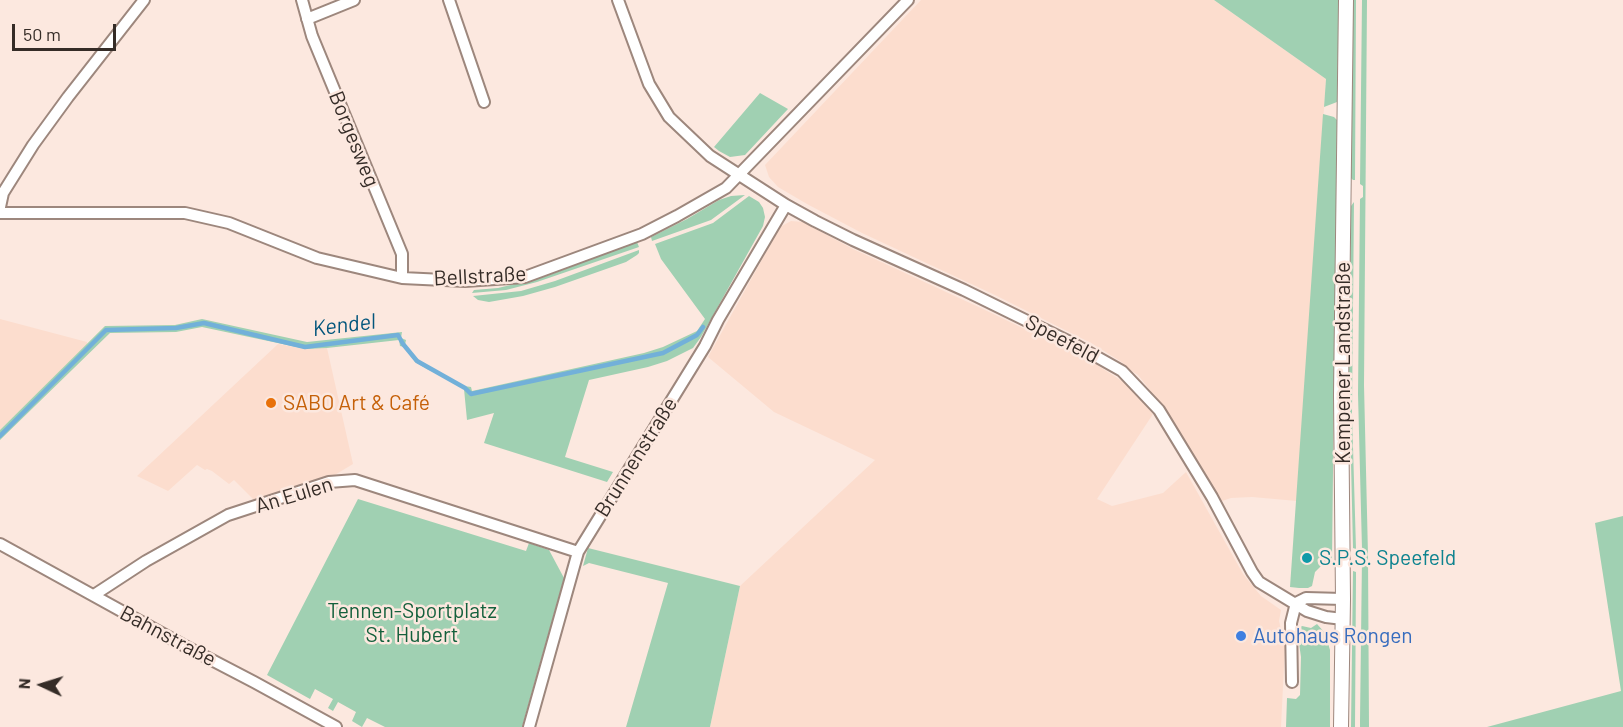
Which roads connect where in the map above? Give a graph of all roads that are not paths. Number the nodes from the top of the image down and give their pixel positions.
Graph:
1 (144, 0) edge
2 (302, 0) edge
3 (354, 0) edge
4 (449, 0) edge
5 (618, 0) edge
6 (908, 0) edge
7 (1346, 0) edge
8 (307, 19) junction
9 (484, 102) dead end
10 (739, 175) junction
11 (786, 205) junction
12 (0, 207) edge
13 (0, 213) edge
14 (402, 278) junction
15 (0, 544) edge
16 (578, 552) junction
17 (94, 595) junction
18 (1343, 599) junction
19 (1296, 603) junction
20 (1343, 619) junction
21 (1292, 682) dead end
22 (336, 727) edge
23 (529, 727) edge
24 (1341, 727) edge

1 - 12 street
2 - 8 street, Borgesweg
3 - 8 street
4 - 9 street
5 - 10 street, Speefeld
6 - 10 street, Bellstraße
7 - 18 street, Kempener Landstraße
8 - 14 street, Borgesweg
10 - 11 street, Speefeld
10 - 14 street, Bellstraße
11 - 16 street, Brunnenstraße
11 - 19 street, Speefeld
13 - 14 street, Bellstraße
15 - 17 street, Bahnstraße
16 - 17 street, An Eulen
16 - 23 street, Brunnenstraße
17 - 22 street, Bahnstraße
18 - 19 street
18 - 20 street, Kempener Landstraße
19 - 20 street, Speefeld
19 - 21 street
20 - 24 street, Kempener Landstraße

